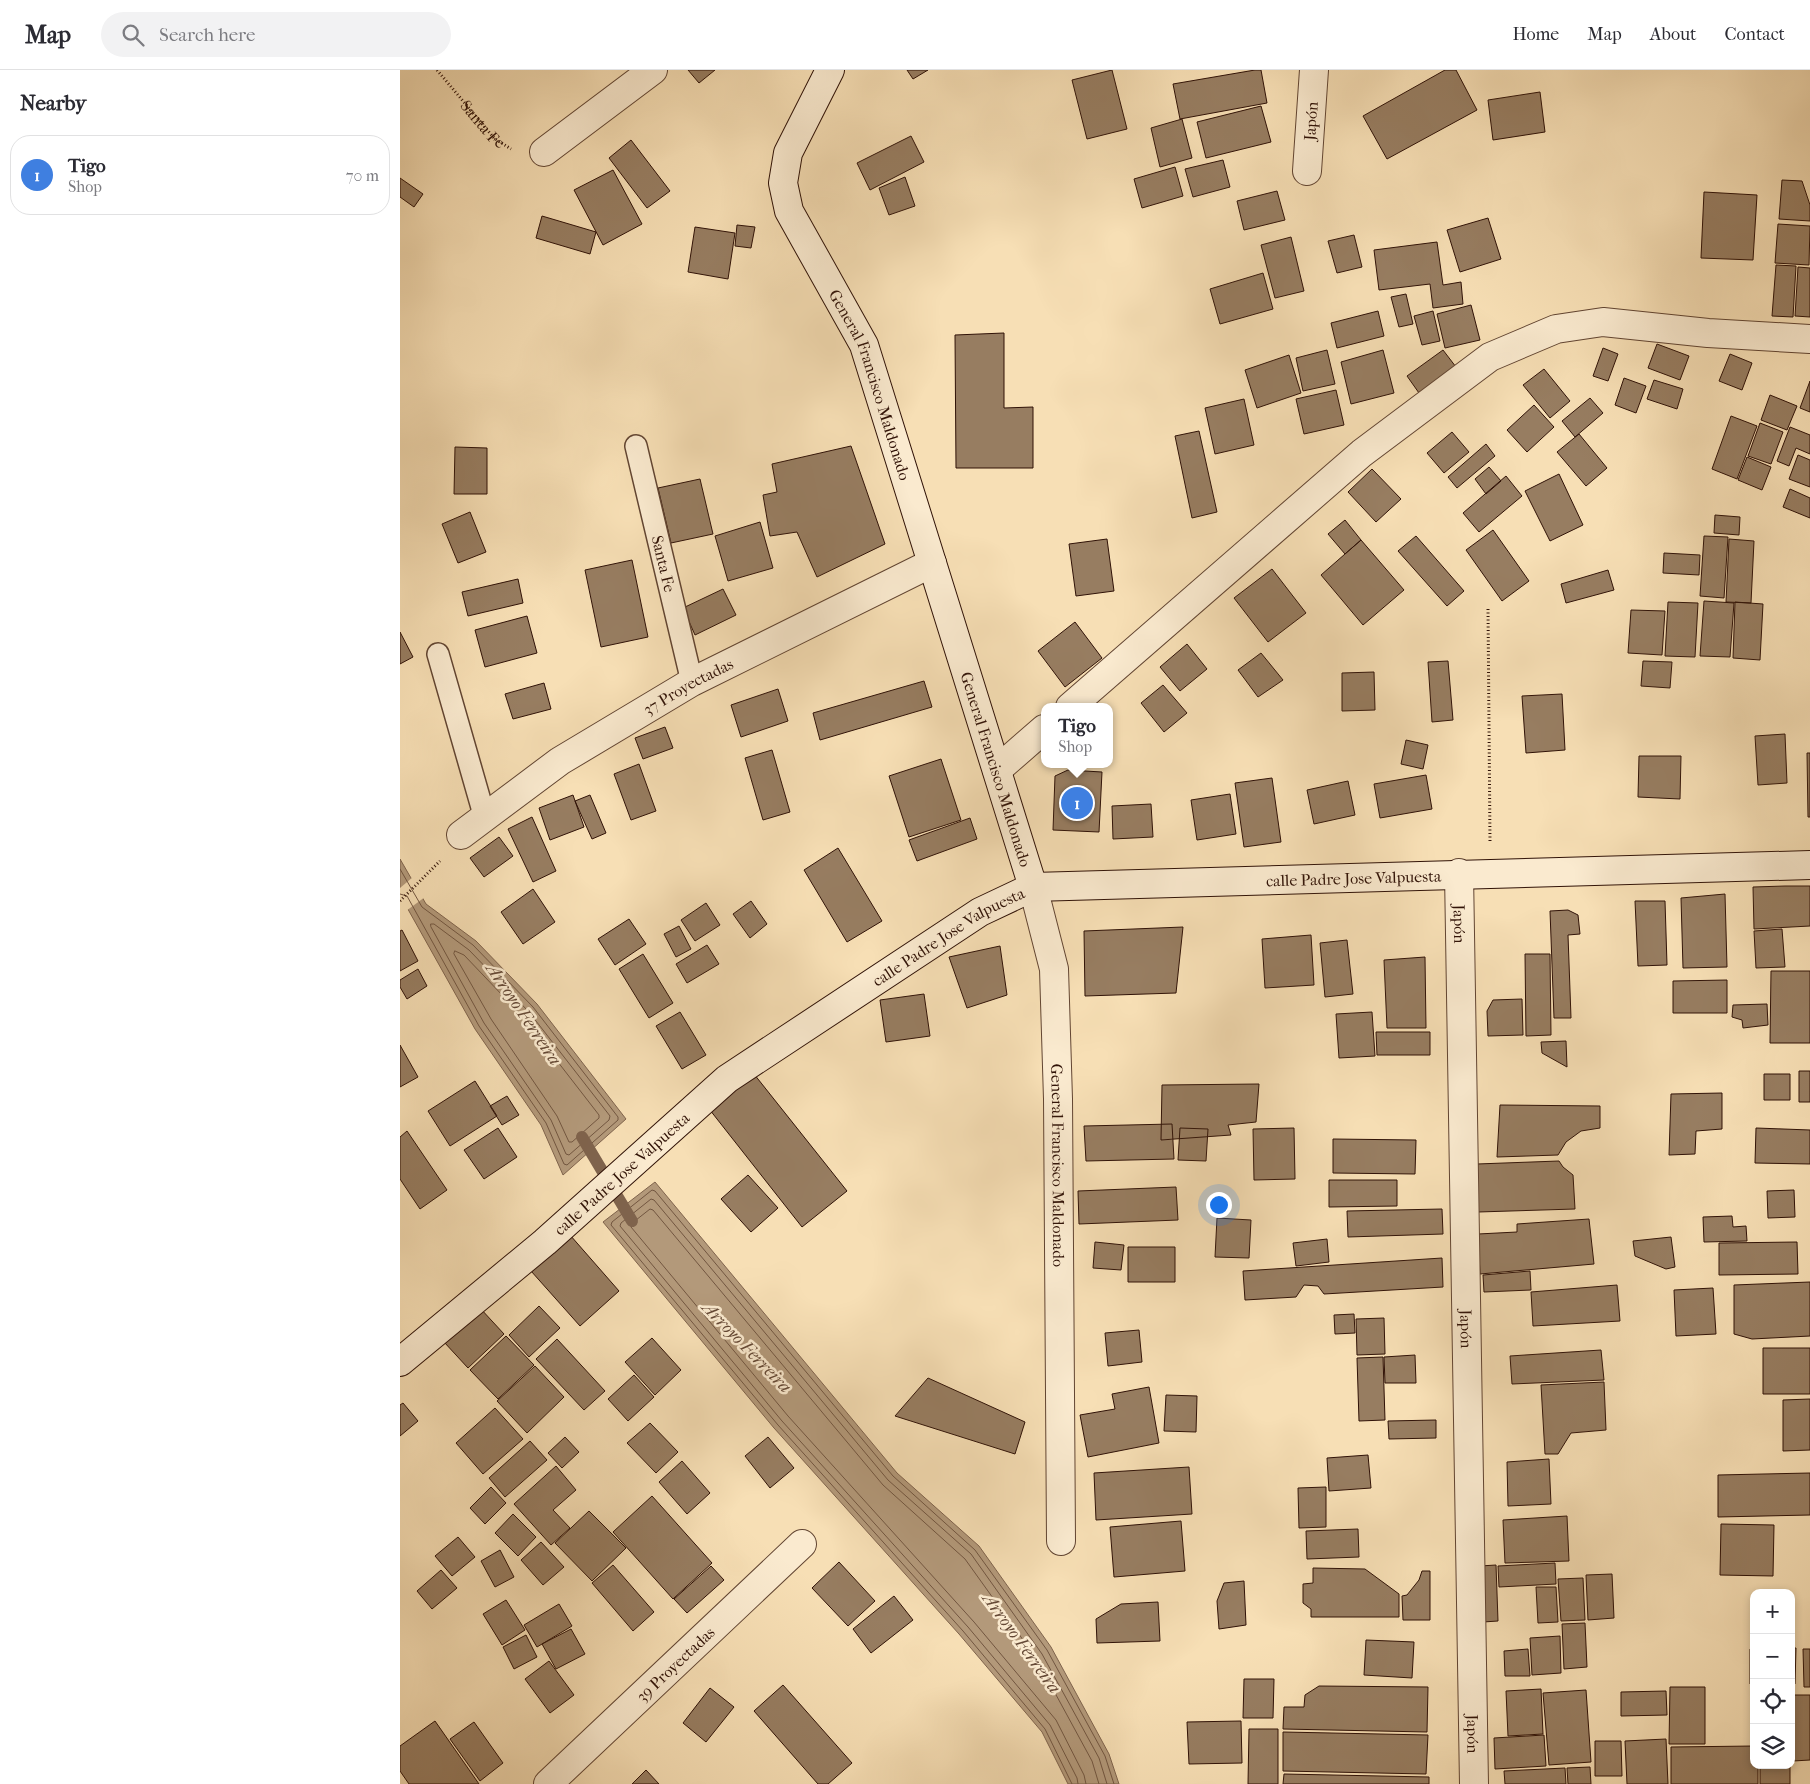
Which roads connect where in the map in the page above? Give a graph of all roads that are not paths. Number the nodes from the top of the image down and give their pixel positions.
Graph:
1 (653, 70) edge
2 (830, 70) edge
3 (1314, 70) edge
4 (544, 152) road end
5 (1307, 171) dead end
6 (1810, 338) edge
7 (636, 446) dead end
8 (932, 563) junction
9 (438, 654) dead end
10 (692, 682) junction
11 (1075, 703) edge
12 (1041, 732) edge
13 (996, 770) junction
14 (485, 818) junction
15 (461, 835) dead end
16 (1810, 865) edge
17 (1459, 873) junction
18 (1033, 887) junction
19 (400, 1362) edge
20 (1061, 1541) dead end
21 (802, 1544) dead end
22 (548, 1784) edge
23 (1474, 1784) edge

1 - 4 street
2 - 8 street, General Francisco Maldonado
3 - 5 street, Japón
6 - 11 street
7 - 10 lane, Santa Fe
8 - 10 street, 37 Proyectadas
8 - 13 street, General Francisco Maldonado
9 - 14 lane
10 - 14 street, 37 Proyectadas
12 - 13 street
13 - 18 street, General Francisco Maldonado
14 - 15 street, 37 Proyectadas
16 - 17 street, calle Padre Jose Valpuesta
17 - 18 street, calle Padre Jose Valpuesta
17 - 23 street, Japón
18 - 19 street, calle Padre Jose Valpuesta
18 - 20 street, General Francisco Maldonado
21 - 22 street, 39 Proyectadas

